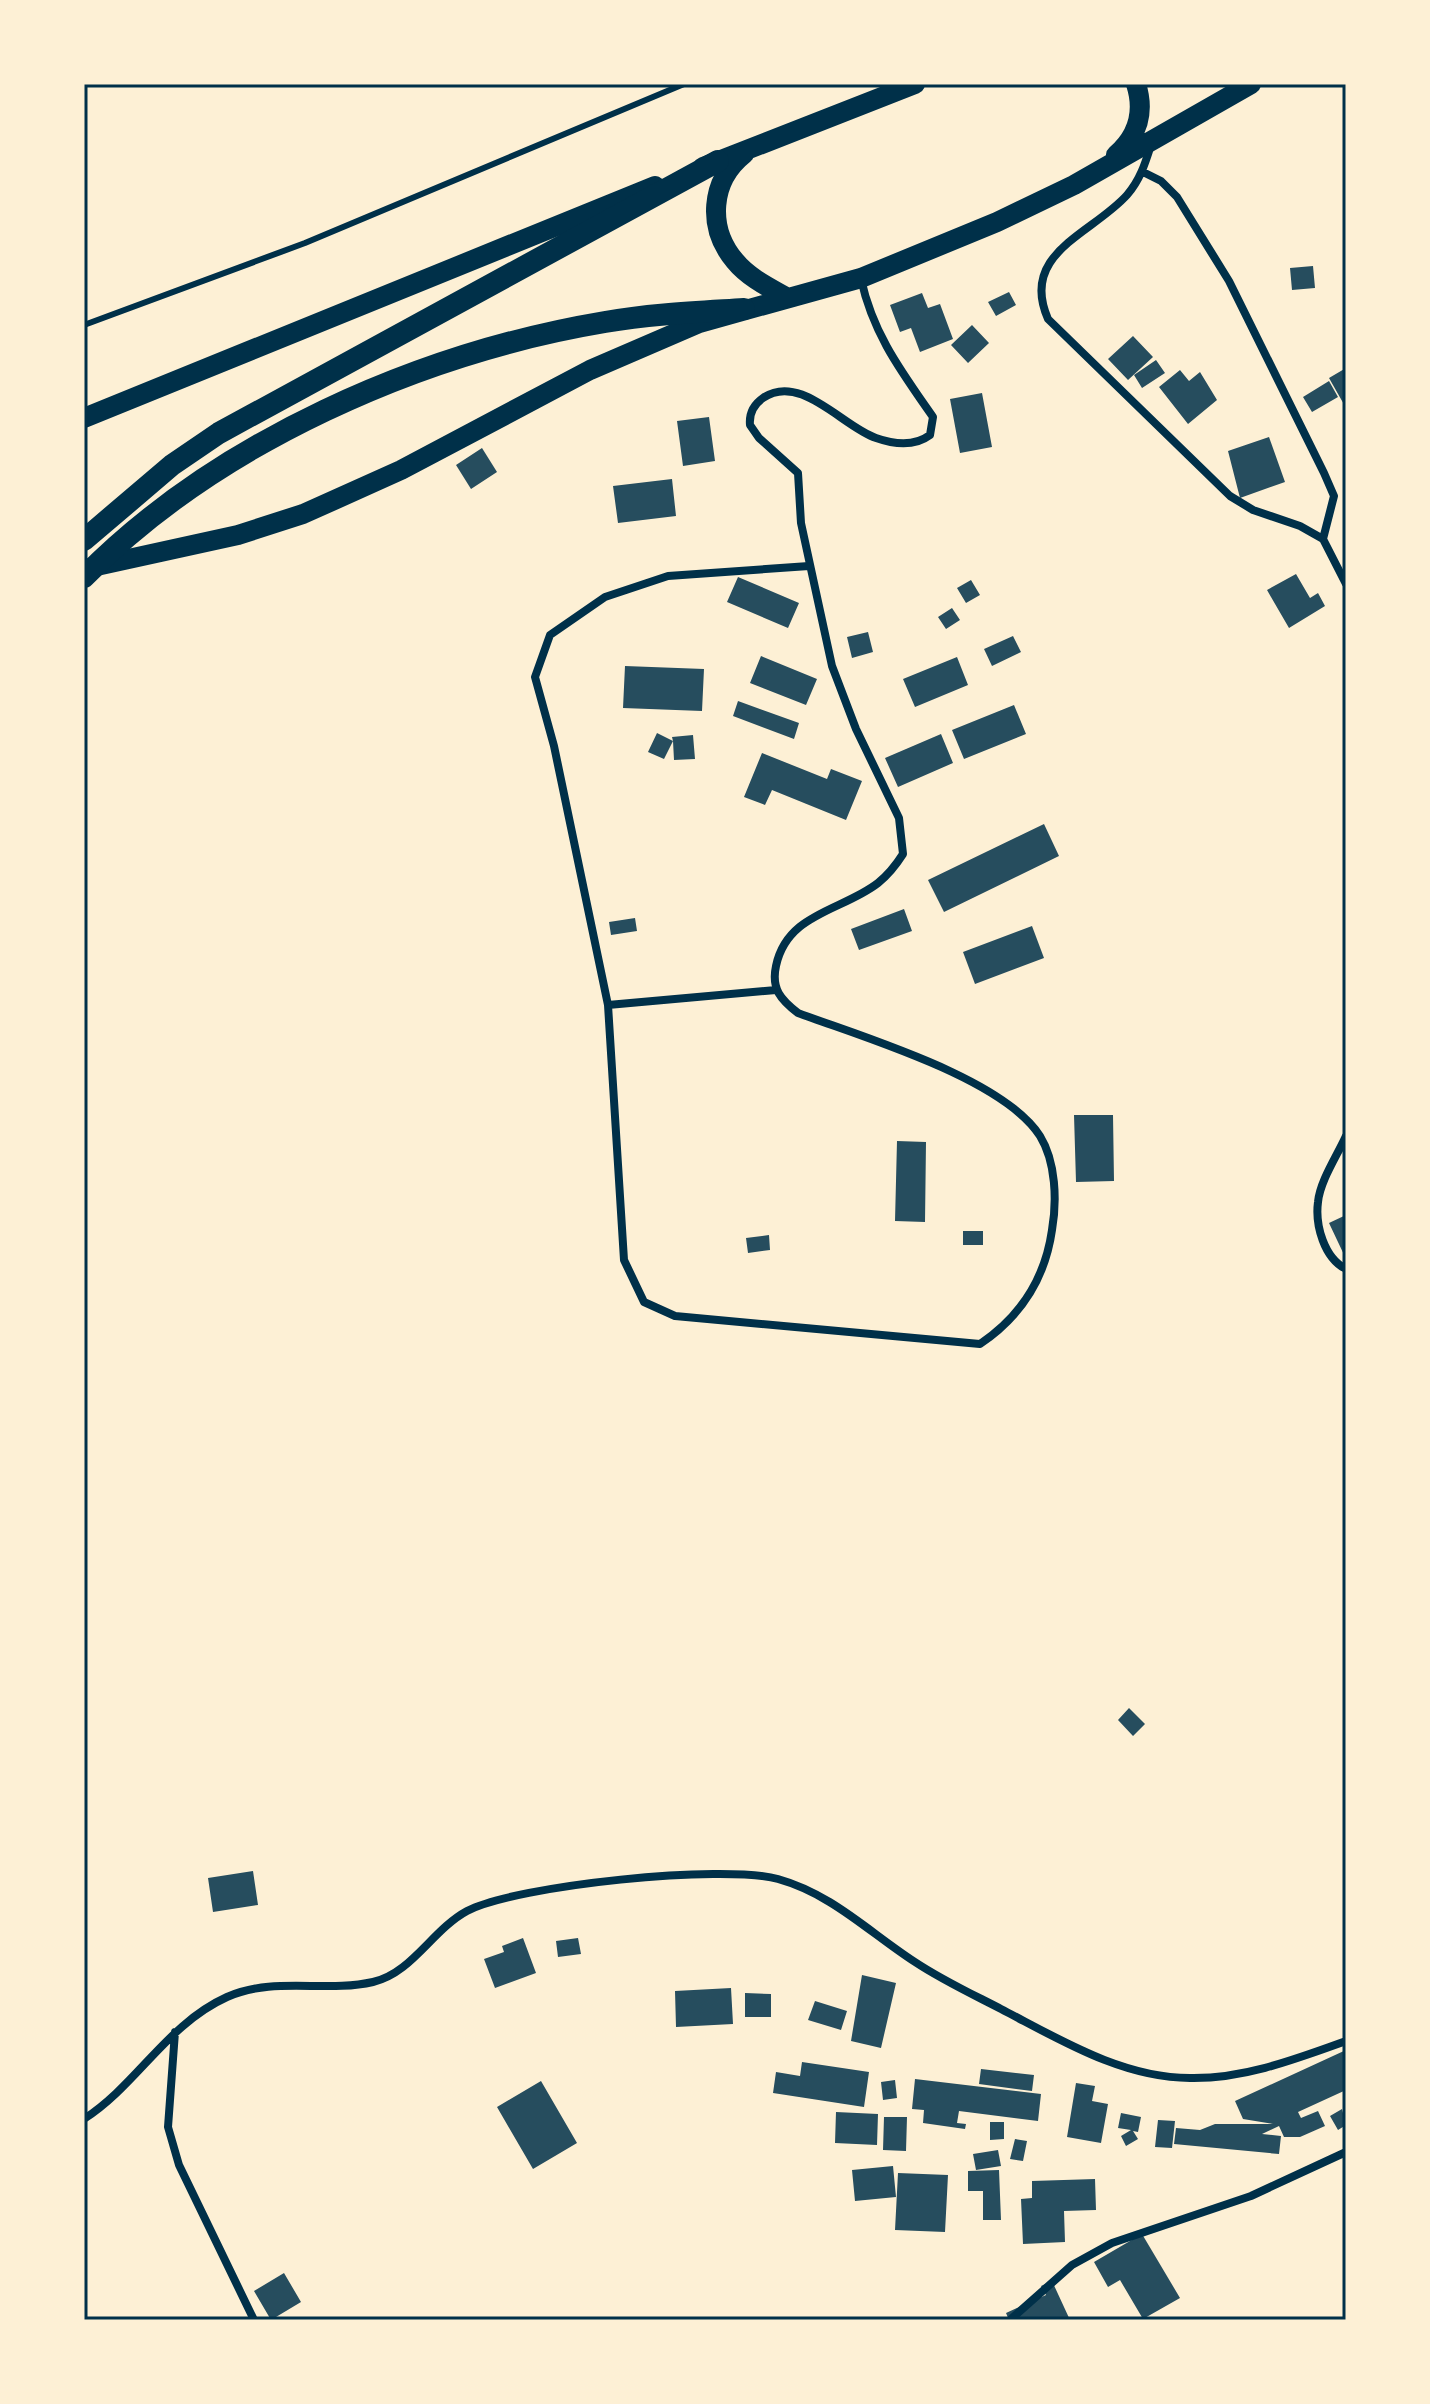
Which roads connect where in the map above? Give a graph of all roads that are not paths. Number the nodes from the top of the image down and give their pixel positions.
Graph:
1 (684, 84) edge
2 (915, 84) edge
3 (1136, 84) edge
4 (1251, 84) edge
5 (1151, 142) junction
6 (753, 146) junction
7 (718, 161) junction
8 (1143, 172) junction
9 (1095, 174) junction
10 (861, 278) junction
11 (786, 297) junction
12 (744, 309) junction
13 (84, 325) edge
14 (84, 418) edge
15 (1323, 539) junction
16 (84, 540) edge
17 (809, 566) junction
18 (84, 569) edge
19 (84, 577) edge
20 (1346, 584) edge
21 (776, 990) junction
22 (608, 1005) junction
23 (1346, 1136) edge
24 (1346, 1269) edge
25 (175, 2031) junction
26 (1346, 2041) edge
27 (84, 2119) edge
28 (1346, 2152) edge
29 (254, 2320) edge
30 (1010, 2320) edge

1 - 13 lane
2 - 6 main road
3 - 9 main road
4 - 5 main road
5 - 8 street
5 - 9 main road
6 - 7 main road
6 - 11 main road
7 - 14 main road
7 - 16 highway
8 - 15 street
8 - 15 street
9 - 10 main road
10 - 11 main road
10 - 17 street
11 - 12 main road
12 - 18 main road
12 - 19 highway
15 - 20 street
17 - 21 street
17 - 22 street
21 - 22 street
21 - 22 street
23 - 24 street
25 - 26 street
25 - 27 street
25 - 29 street
28 - 30 street

